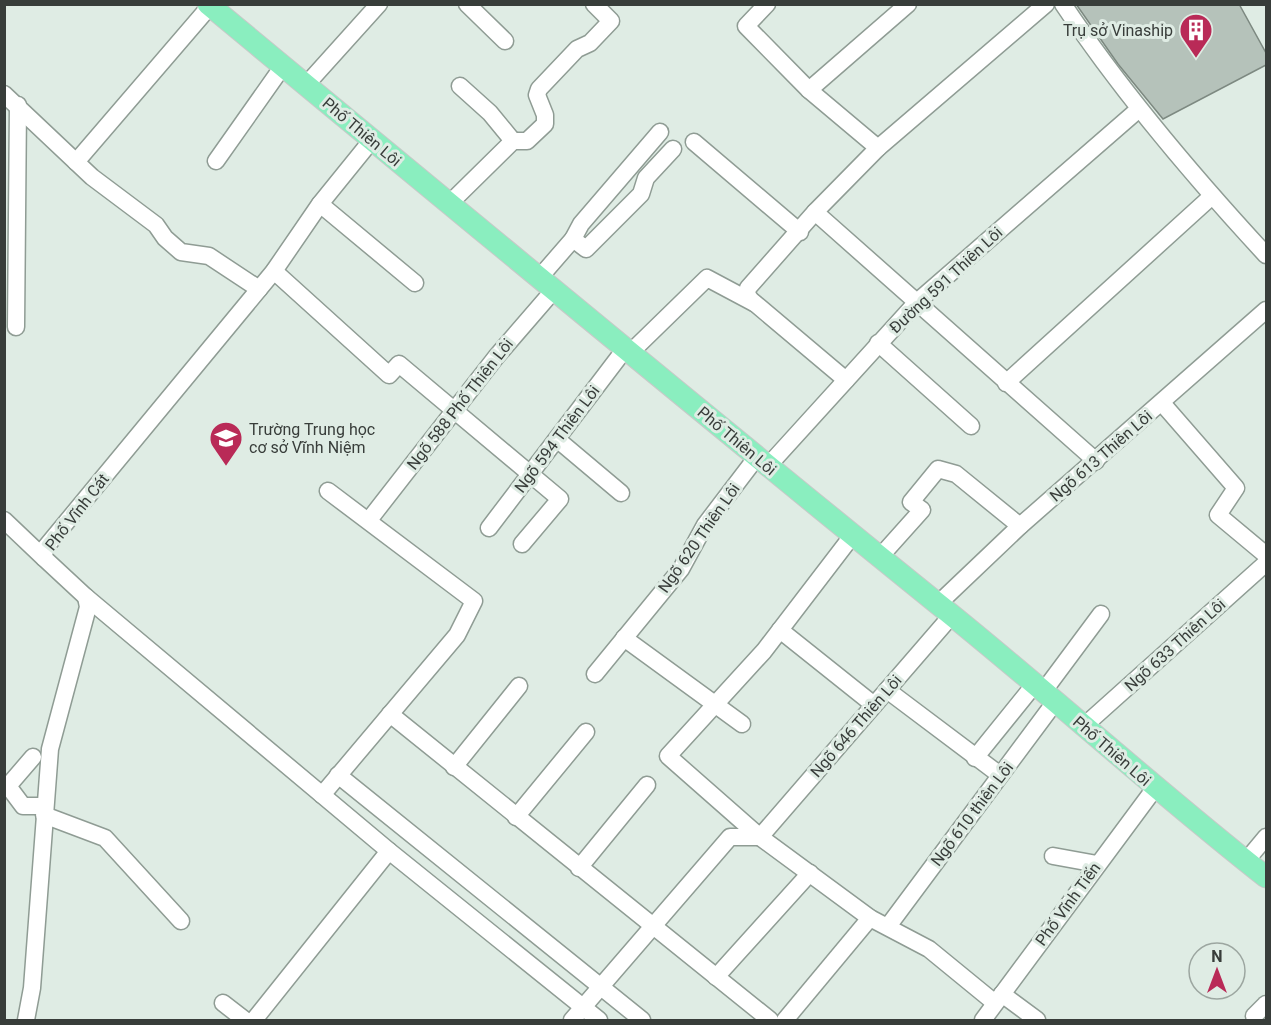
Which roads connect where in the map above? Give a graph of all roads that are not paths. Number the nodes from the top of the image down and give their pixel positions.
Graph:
1 (378, 4) edge
2 (467, 4) edge
3 (594, 4) edge
4 (768, 4) edge
5 (908, 4) edge
6 (1046, 4) edge
7 (209, 5) edge
8 (1066, 5) edge
9 (505, 41) dead end
10 (283, 66) junction
11 (306, 85) junction
12 (460, 86) dead end
13 (809, 90) junction
14 (11, 99) edge
15 (1139, 110) junction
16 (660, 132) dead end
17 (371, 141) junction
18 (513, 141) junction
19 (694, 142) dead end
20 (878, 148) junction
21 (673, 149) dead end
22 (216, 161) dead end
23 (76, 162) junction
24 (664, 174) dead end
25 (641, 194) junction
26 (1212, 196) junction
27 (320, 204) junction
28 (449, 204) junction
29 (815, 212) junction
30 (800, 232) junction
31 (573, 239) junction
32 (1266, 255) edge
33 (274, 271) junction
34 (415, 283) dead end
35 (547, 284) junction
36 (259, 289) junction
37 (917, 302) junction
38 (754, 303) junction
39 (1266, 310) edge
40 (16, 327) dead end
41 (878, 343) junction
42 (627, 351) junction
43 (846, 380) junction
44 (1006, 383) junction
45 (1162, 403) junction
46 (454, 412) junction
47 (971, 426) dead end
48 (558, 440) junction
49 (1096, 461) junction
50 (762, 462) junction
51 (532, 474) junction
52 (328, 491) dead end
53 (621, 493) dead end
54 (4, 520) edge
55 (369, 520) junction
56 (1020, 526) junction
57 (489, 528) dead end
58 (852, 536) junction
59 (522, 544) dead end
60 (1266, 555) edge
61 (44, 558) junction
62 (879, 558) junction
63 (1266, 563) edge
64 (86, 597) junction
65 (945, 609) junction
66 (1101, 614) dead end
67 (780, 630) junction
68 (624, 638) junction
69 (595, 674) dead end
70 (519, 686) dead end
71 (887, 690) junction
72 (1044, 693) junction
73 (714, 704) junction
74 (874, 705) junction
75 (390, 714) junction
76 (742, 724) dead end
77 (1084, 726) junction
78 (586, 732) dead end
79 (33, 757) dead end
80 (975, 758) junction
81 (454, 766) junction
82 (338, 775) junction
83 (1000, 776) junction
84 (647, 785) dead end
85 (1155, 788) junction
86 (322, 795) junction
87 (45, 811) junction
88 (516, 817) junction
89 (760, 837) junction
90 (1266, 837) edge
91 (389, 851) junction
92 (1053, 856) dead end
93 (1246, 861) junction
94 (1097, 864) junction
95 (579, 868) junction
96 (810, 873) junction
97 (1266, 877) edge
98 (870, 918) junction
99 (181, 921) dead end
100 (889, 925) junction
101 (652, 926) junction
102 (716, 977) junction
103 (601, 987) junction
104 (999, 999) junction
105 (223, 1003) dead end
106 (1266, 1004) edge
107 (578, 1014) edge
108 (1254, 1016) dead end
109 (26, 1020) edge
110 (245, 1020) edge
111 (254, 1020) edge
112 (599, 1020) edge
113 (642, 1020) edge
114 (770, 1020) edge
115 (785, 1020) edge
116 (983, 1020) edge
117 (1036, 1020) edge

1 - 11 street
2 - 9 street
3 - 18 street
4 - 13 street
5 - 13 street
6 - 20 street
7 - 10 main road, Phố Thiên Lôi
7 - 23 street
8 - 15 street
10 - 11 main road, Phố Thiên Lôi
10 - 22 street
11 - 17 main road, Phố Thiên Lôi
12 - 18 street
13 - 20 street
14 - 23 street
14 - 40 street
15 - 26 street
15 - 37 street, Đường 591 Thiên Lôi
16 - 31 street, Ngõ 588 Phố Thiên Lôi
17 - 27 street, Phố Vĩnh Cát
17 - 28 main road, Phố Thiên Lôi
18 - 28 street
19 - 30 street
20 - 29 street
21 - 25 street
23 - 36 street
24 - 25 street
25 - 31 street
26 - 32 street
26 - 44 street
27 - 33 street, Phố Vĩnh Cát
27 - 34 street
28 - 35 main road, Phố Thiên Lôi
29 - 30 street
29 - 37 street
30 - 38 street
31 - 35 street, Ngõ 588 Phố Thiên Lôi
33 - 36 street, Phố Vĩnh Cát
33 - 46 street
35 - 42 main road, Phố Thiên Lôi
35 - 46 street, Ngõ 588 Phố Thiên Lôi
36 - 61 street, Phố Vĩnh Cát
37 - 41 street, Đường 591 Thiên Lôi
37 - 44 street
38 - 42 street, Ngõ 594 Thiên Lôi
38 - 43 street
39 - 45 street, Ngõ 613 Thiên Lôi
41 - 43 street, Đường 591 Thiên Lôi
41 - 47 street
42 - 48 street, Ngõ 594 Thiên Lôi
42 - 50 main road, Phố Thiên Lôi
43 - 50 street, Đường 591 Thiên Lôi
44 - 49 street
45 - 49 street, Ngõ 613 Thiên Lôi
45 - 60 street
46 - 51 street
46 - 55 street, Ngõ 588 Phố Thiên Lôi
48 - 51 street, Ngõ 594 Thiên Lôi
48 - 53 street
49 - 56 street, Ngõ 613 Thiên Lôi
50 - 58 main road, Phố Thiên Lôi
50 - 68 street, Ngõ 620 Thiên Lôi
51 - 57 street, Ngõ 594 Thiên Lôi
51 - 59 street
52 - 55 street
54 - 61 street
55 - 75 street
56 - 62 street
56 - 65 street, Ngõ 613 Thiên Lôi
58 - 62 main road, Phố Thiên Lôi
58 - 67 street
61 - 64 street, Phố Vĩnh Cát
62 - 65 main road, Phố Thiên Lôi
63 - 77 street, Ngõ 633 Thiên Lôi
64 - 86 street, Phố Vĩnh Cát
64 - 87 street
65 - 71 street, Ngõ 646 Thiên Lôi
65 - 72 main road, Phố Thiên Lôi
66 - 72 street
67 - 73 street
67 - 74 street
68 - 69 street, Ngõ 620 Thiên Lôi
68 - 73 street
70 - 81 street
71 - 74 street, Ngõ 646 Thiên Lôi
71 - 80 street
72 - 77 main road, Phố Thiên Lôi
72 - 80 street
72 - 83 street, Ngõ 610 thiên Lôi
73 - 76 street
73 - 89 street
74 - 89 street, Ngõ 646 Thiên Lôi
75 - 81 street
75 - 82 street
77 - 85 main road, Phố Thiên Lôi
78 - 88 street
79 - 87 street
80 - 83 street
81 - 88 street
82 - 86 street
82 - 103 street
83 - 100 street, Ngõ 610 thiên Lôi
84 - 95 street
85 - 93 main road, Phố Thiên Lôi
85 - 94 street, Phố Vĩnh Tiến
86 - 91 street, Phố Vĩnh Cát
87 - 99 street
87 - 109 street
88 - 95 street
89 - 96 street
89 - 101 street
90 - 93 street
91 - 107 street, Phố Vĩnh Cát
91 - 111 street
92 - 94 street
93 - 97 main road, Phố Thiên Lôi
94 - 104 street, Phố Vĩnh Tiến
95 - 101 street
96 - 98 street
96 - 102 street
98 - 100 street
98 - 115 street
100 - 104 street
101 - 102 street
101 - 103 street
102 - 114 street
103 - 107 street
103 - 113 street
104 - 116 street, Phố Vĩnh Tiến
104 - 117 street
105 - 110 street
106 - 108 street
107 - 112 street, Phố Vĩnh Cát

